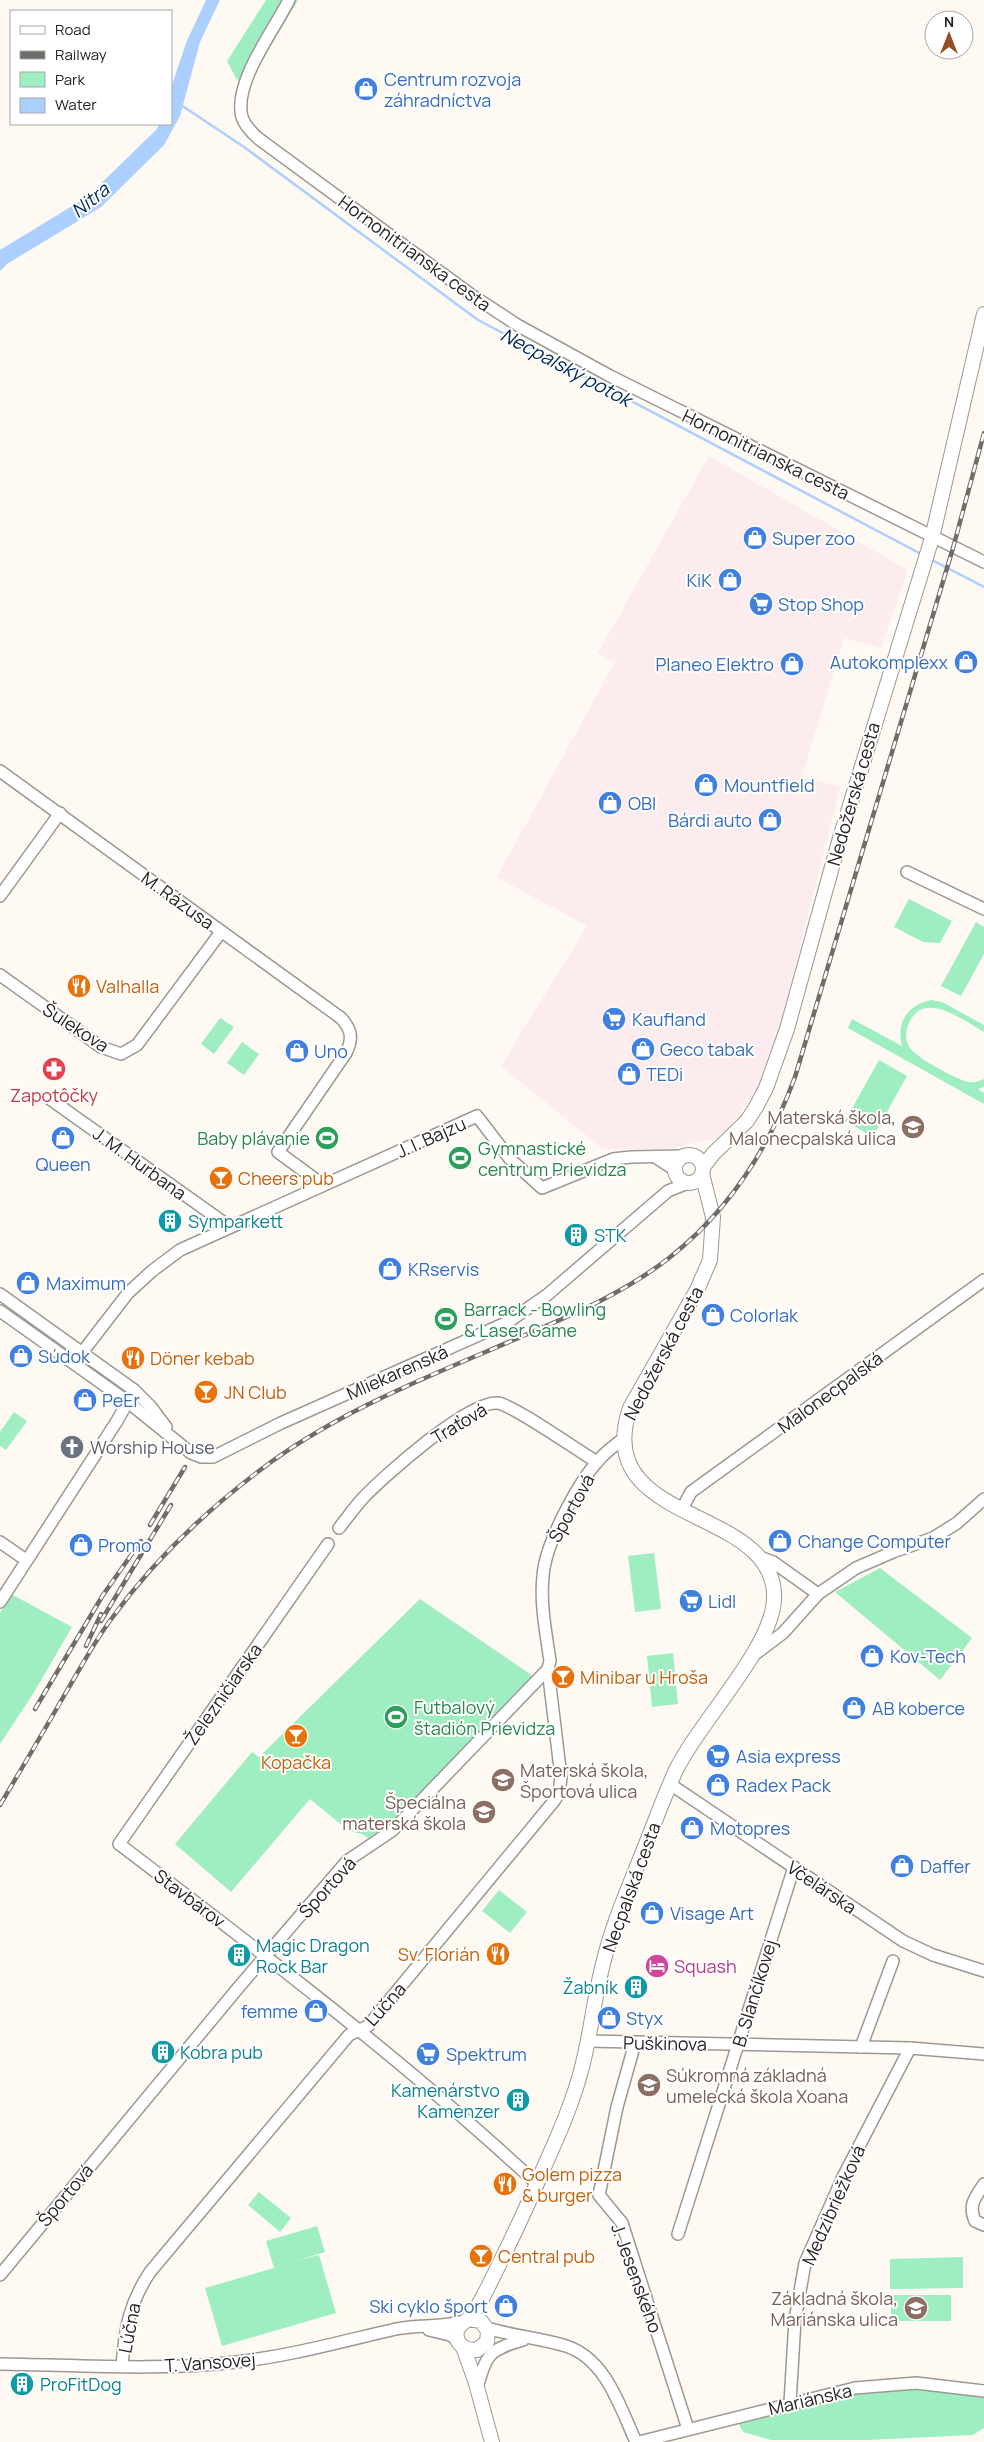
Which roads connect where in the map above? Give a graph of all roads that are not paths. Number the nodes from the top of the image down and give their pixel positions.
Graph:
1 (289, 0) edge
2 (984, 314) edge
3 (930, 543) junction
4 (984, 562) edge
5 (0, 770) edge
6 (60, 813) junction
7 (907, 872) dead end
8 (0, 896) edge
9 (984, 909) edge
10 (221, 932) junction
11 (0, 975) edge
12 (50, 1099) dead end
13 (655, 1157) junction
14 (695, 1170) junction
15 (676, 1172) junction
16 (323, 1185) junction
17 (668, 1191) junction
18 (230, 1227) junction
19 (984, 1280) edge
20 (0, 1294) edge
21 (0, 1311) edge
22 (82, 1352) junction
23 (74, 1363) junction
24 (134, 1390) junction
25 (128, 1402) junction
26 (623, 1439) junction
27 (175, 1440) junction
28 (597, 1462) junction
29 (984, 1499) edge
30 (682, 1509) junction
31 (339, 1528) dead end
32 (0, 1542) edge
33 (328, 1544) dead end
34 (756, 1556) junction
35 (26, 1560) junction
36 (821, 1592) junction
37 (0, 1602) edge
38 (769, 1621) junction
39 (791, 1622) junction
40 (749, 1658) junction
41 (548, 1669) junction
42 (670, 1784) junction
43 (119, 1844) joint
44 (794, 1867) junction
45 (266, 1956) junction
46 (893, 1961) dead end
47 (984, 1971) edge
48 (357, 2031) junction
49 (588, 2041) junction
50 (635, 2042) junction
51 (738, 2044) junction
52 (861, 2047) junction
53 (910, 2048) junction
54 (984, 2054) edge
55 (537, 2184) junction
56 (984, 2184) edge
57 (984, 2225) edge
58 (678, 2234) dead end
59 (0, 2275) edge
60 (486, 2291) junction
61 (466, 2320) junction
62 (417, 2327) junction
63 (484, 2336) junction
64 (526, 2339) junction
65 (460, 2343) junction
66 (0, 2364) edge
67 (122, 2366) junction
68 (476, 2384) junction
69 (984, 2391) edge
70 (790, 2403) junction
71 (688, 2429) junction
72 (492, 2442) edge
73 (638, 2442) edge

1 - 3 street, Hornonitrianska cesta
2 - 3 main road, Nedožerská cesta
3 - 4 street, Hornonitrianska cesta
3 - 14 main road, Nedožerská cesta
5 - 6 street, M. Rázusa
6 - 8 street
6 - 10 street, M. Rázusa
7 - 9 street
10 - 11 street, Šulekova
10 - 16 street, M. Rázusa
12 - 18 street, J. M. Hurbana
13 - 14 street, J. I. Bajzu
13 - 15 street
13 - 16 street, J. I. Bajzu
14 - 15 main road, Nedožerská cesta
14 - 15 main road, Nedožerská cesta
14 - 17 street, Mliekarenská
14 - 26 main road, Nedožerská cesta
15 - 17 street, Mliekarenská
16 - 18 street, J. I. Bajzu
17 - 27 street, Mliekarenská
18 - 22 street, J. I. Bajzu
19 - 30 street, Malonecpalská
20 - 22 street
21 - 23 street
22 - 23 street, J. I. Bajzu
22 - 24 street
23 - 25 street
24 - 25 street
24 - 27 street
25 - 27 street
25 - 35 street
26 - 28 street, Športová
26 - 30 main road, Nedožerská cesta
28 - 31 street, Traťová
28 - 41 street, Športová
29 - 36 street
30 - 34 main road, Nedožerská cesta
32 - 35 street
33 - 43 street, Železničiarska
34 - 36 street, Nedožerská cesta
34 - 38 main road, Necpalská cesta
35 - 37 street
36 - 39 street
38 - 39 street
38 - 40 main road, Necpalská cesta
39 - 40 street
40 - 42 main road, Necpalská cesta
41 - 45 street, Športová
41 - 48 street, Lúčna
42 - 44 street, Včelárska
42 - 49 main road, Necpalská cesta
43 - 45 street, Stavbárov
44 - 47 street, Včelárska
44 - 51 street, B. Slančíkovej
45 - 48 street, Stavbárov
45 - 59 street, Športová
46 - 52 street
48 - 55 street, Stavbárov
48 - 67 street, Lúčna
49 - 50 street, Puškinova
49 - 55 main road, Necpalská cesta
50 - 51 street, Puškinova
50 - 71 street, J. Jesenského
51 - 52 street, Puškinova
51 - 58 street, B. Slančíkovej
52 - 53 street, Puškinova
53 - 54 street, Puškinova
53 - 70 street, Medzibriežková
55 - 60 main road, Necpalská cesta
56 - 57 street
60 - 61 main road, Necpalská cesta
60 - 63 main road, Necpalská cesta
61 - 62 street, T. Vansovej
61 - 63 main road
61 - 65 main road
62 - 65 street, T. Vansovej
62 - 67 street, T. Vansovej
63 - 64 street
63 - 65 main road
63 - 68 main road, Necpalská cesta
64 - 68 street
64 - 73 street
65 - 68 main road
66 - 67 street, T. Vansovej
68 - 72 main road
69 - 70 street, Mariánska
70 - 71 street, Mariánska
71 - 73 street, Mariánska

